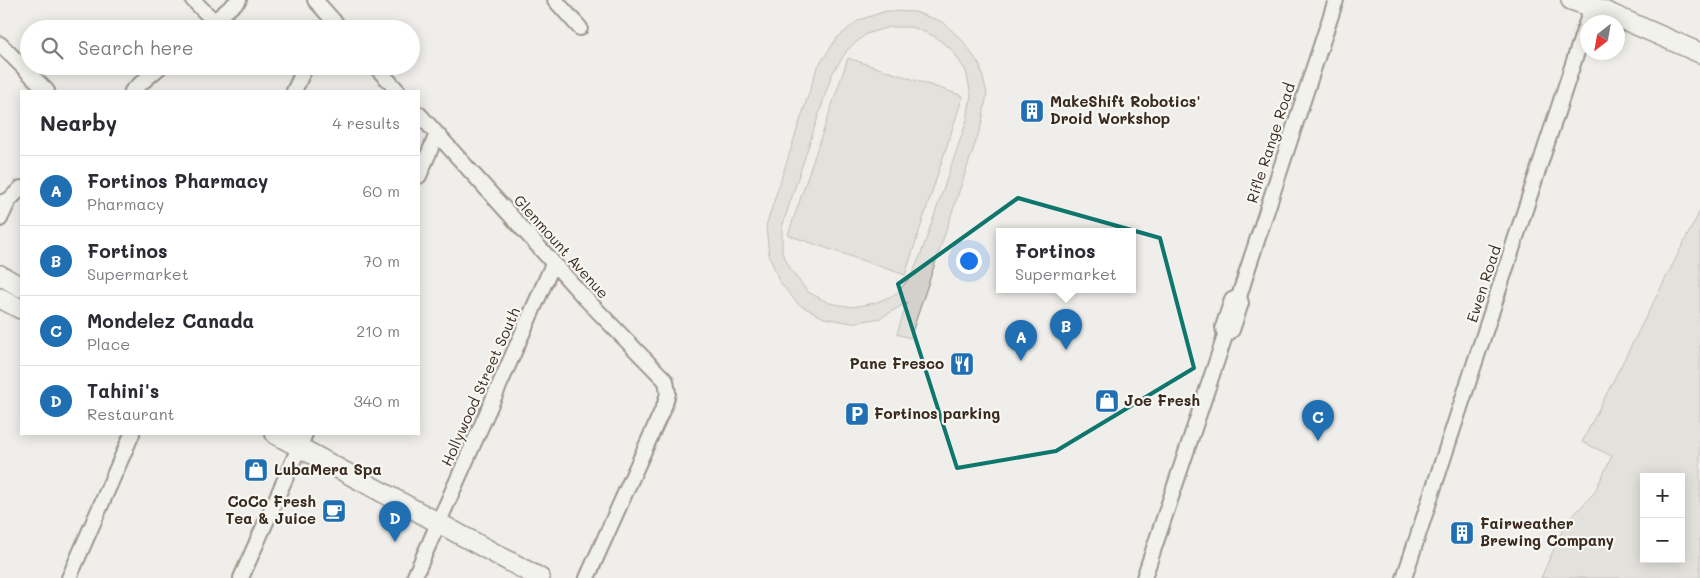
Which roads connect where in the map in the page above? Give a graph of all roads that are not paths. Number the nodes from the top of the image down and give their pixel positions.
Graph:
1 (193, 0) edge
2 (239, 0) edge
3 (315, 0) edge
4 (555, 0) edge
5 (1336, 0) edge
6 (1571, 0) edge
7 (1593, 4) edge
8 (206, 20) edge
9 (215, 20) edge
10 (325, 20) edge
11 (580, 28) dead end
12 (0, 44) edge
13 (1700, 53) edge
14 (20, 64) edge
15 (31, 75) edge
16 (151, 75) edge
17 (302, 75) edge
18 (383, 75) edge
19 (46, 90) edge
20 (133, 90) edge
21 (294, 90) edge
22 (397, 90) edge
23 (420, 115) edge
24 (437, 134) junction
25 (420, 174) edge
26 (20, 189) edge
27 (4, 201) edge
28 (0, 219) edge
29 (553, 264) junction
30 (0, 275) edge
31 (20, 286) edge
32 (0, 298) edge
33 (13, 308) edge
34 (132, 435) edge
35 (280, 435) edge
36 (302, 440) edge
37 (439, 523) junction
38 (69, 578) edge
39 (242, 578) edge
40 (414, 578) edge
41 (540, 578) edge
42 (588, 578) edge
43 (1144, 578) edge
44 (1404, 578) edge

1 - 8 street
2 - 9 street
3 - 10 street
4 - 11 street
5 - 43 street, Rifle Range Road
6 - 7 main road
7 - 13 main road
7 - 44 street, Ewen Road
12 - 14 street
15 - 19 street
16 - 20 street
17 - 21 street
18 - 22 street
23 - 24 street, Glenmount Avenue
24 - 25 street
24 - 29 street, Glenmount Avenue
26 - 27 street
27 - 28 street
29 - 37 street, Hollywood Street South
29 - 42 street, Glenmount Avenue
30 - 31 main road
32 - 33 main road
34 - 38 street
35 - 36 main road
36 - 37 main road
36 - 39 street
37 - 40 street, Hollywood Street South
37 - 41 main road

